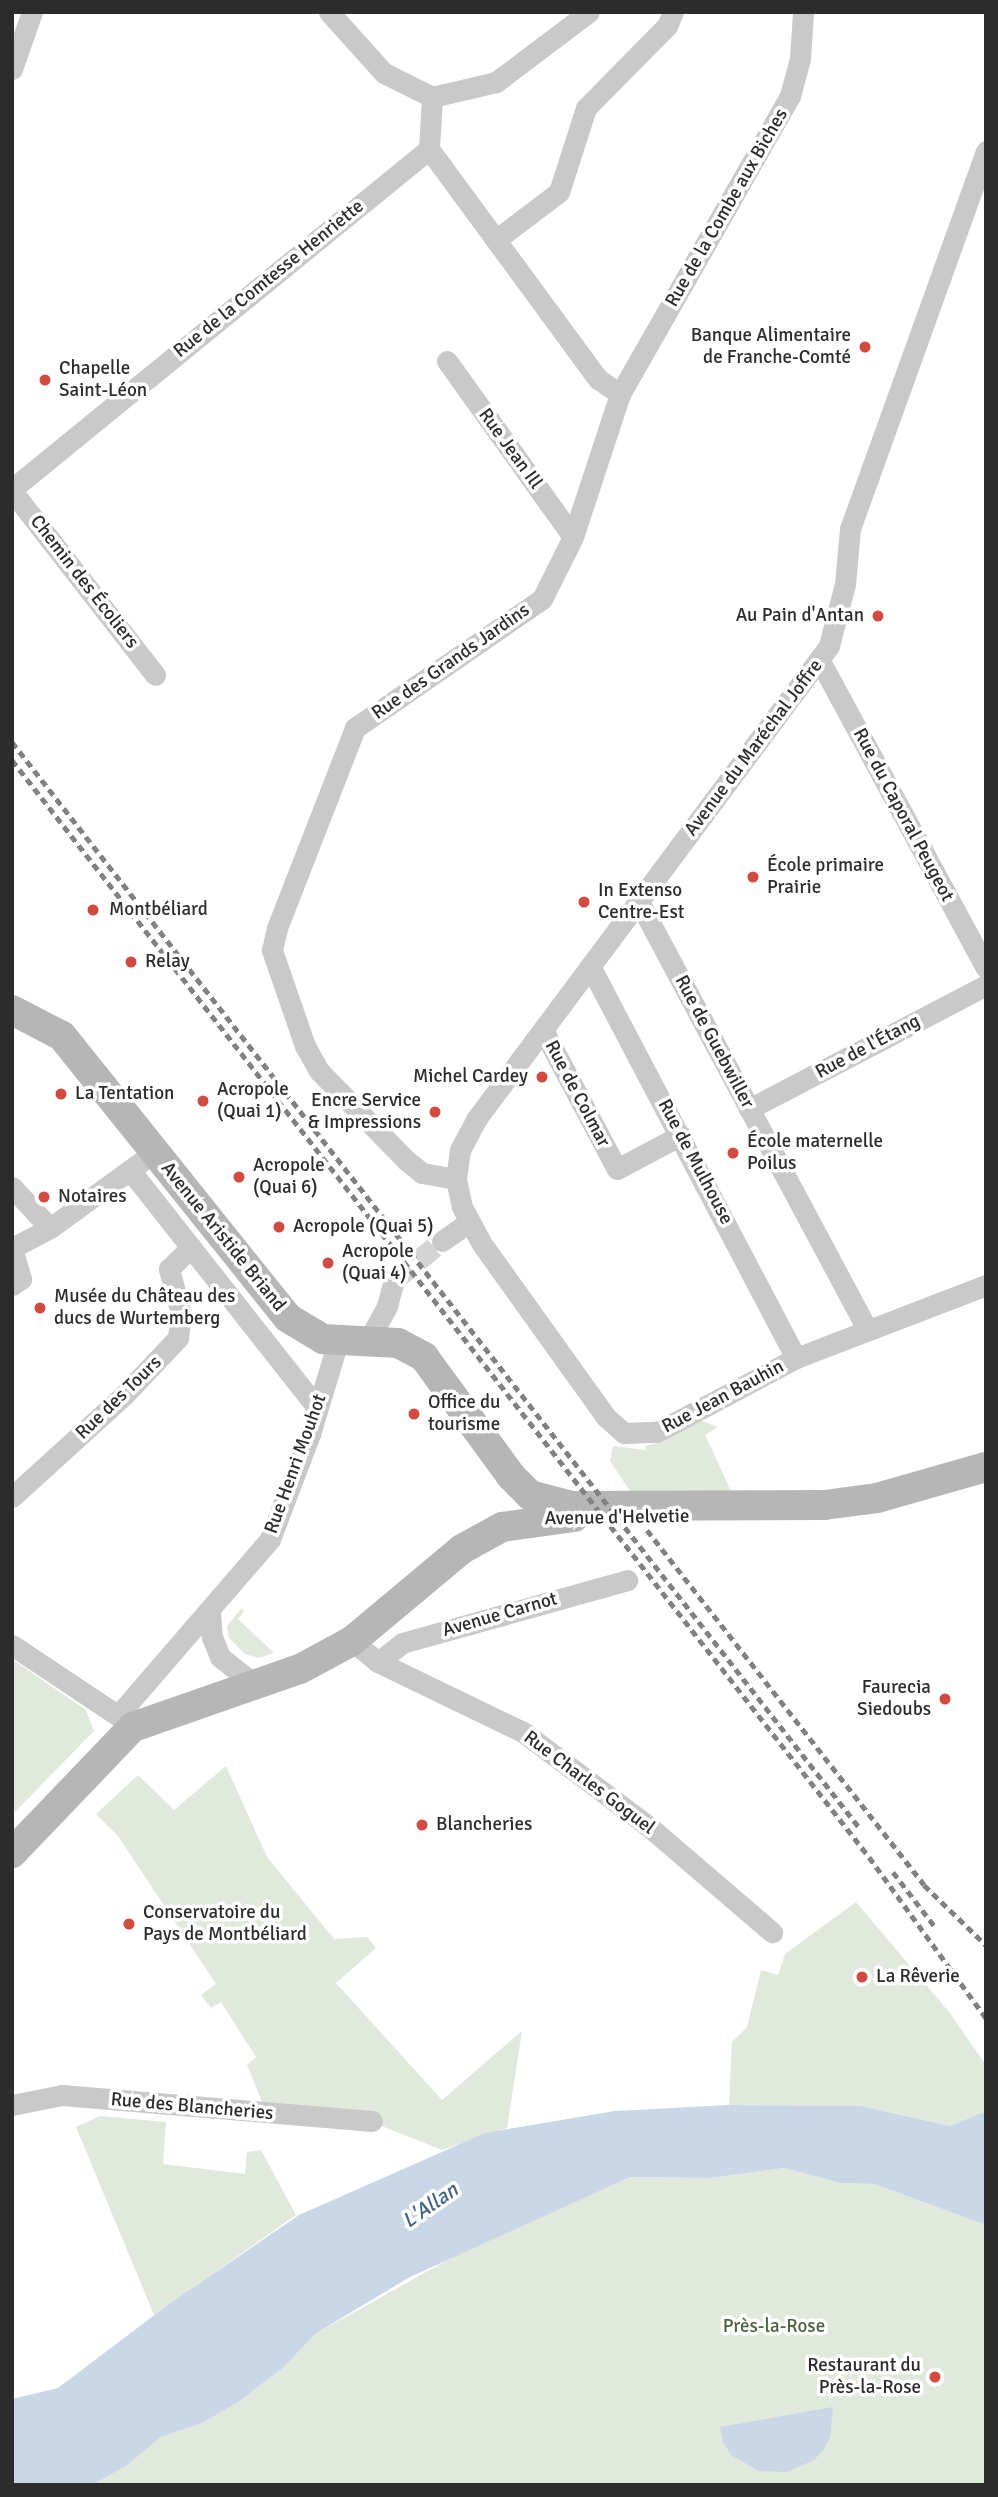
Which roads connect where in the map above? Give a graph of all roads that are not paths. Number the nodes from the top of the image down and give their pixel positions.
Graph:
1 (32, 12) edge
2 (329, 12) edge
3 (589, 12) edge
4 (673, 12) edge
5 (803, 12) edge
6 (12, 69) edge
7 (432, 97) junction
8 (429, 149) junction
9 (986, 151) edge
10 (497, 239) junction
11 (447, 361) dead end
12 (620, 394) junction
13 (12, 490) edge
14 (573, 537) junction
15 (820, 661) junction
16 (155, 675) dead end
17 (639, 902) junction
18 (590, 966) junction
19 (986, 968) edge
20 (986, 985) edge
21 (12, 1010) edge
22 (543, 1030) junction
23 (749, 1109) junction
24 (681, 1135) junction
25 (155, 1152) junction
26 (130, 1170) junction
27 (456, 1179) junction
28 (12, 1187) edge
29 (469, 1222) junction
30 (50, 1228) junction
31 (442, 1241) tunnel mouth
32 (12, 1247) edge
33 (191, 1247) junction
34 (394, 1280) tunnel mouth
35 (12, 1285) edge
36 (986, 1285) edge
37 (868, 1331) junction
38 (369, 1339) junction
39 (338, 1341) junction
40 (796, 1359) junction
41 (317, 1408) junction
42 (986, 1466) edge
43 (511, 1476) junction
44 (986, 1481) edge
45 (12, 1497) edge
46 (572, 1506) joint
47 (502, 1527) junction
48 (627, 1580) dead end
49 (210, 1611) junction
50 (352, 1641) junction
51 (12, 1645) edge
52 (378, 1662) junction
53 (253, 1683) junction
54 (127, 1720) junction
55 (12, 1853) edge
56 (772, 1932) dead end
57 (12, 2105) edge
58 (372, 2121) dead end

1 - 6 street
2 - 7 street
3 - 7 street
4 - 10 street
5 - 12 street, Rue de la Combe aux Biches
7 - 8 street
8 - 10 street
8 - 13 street, Rue de la Comtesse Henriette
9 - 15 street, Avenue du Maréchal Joffre
10 - 12 street
11 - 14 street, Rue Jean Ill
12 - 14 street, Rue des Grands Jardins
13 - 16 street, Chemin des Écoliers
14 - 27 street, Rue des Grands Jardins
15 - 17 street, Avenue du Maréchal Joffre
15 - 19 street, Rue du Caporal Peugeot
17 - 18 street, Avenue du Maréchal Joffre
17 - 23 street, Rue de Guebwiller
18 - 22 street, Avenue du Maréchal Joffre
18 - 24 street, Rue de Mulhouse
20 - 23 street, Rue de l'Étang
21 - 25 main road, Avenue Aristide Briand
22 - 24 street, Rue de Colmar
22 - 27 street, Avenue du Maréchal Joffre
23 - 37 street, Rue de Guebwiller
24 - 40 street, Rue de Mulhouse
25 - 26 street
25 - 39 main road, Avenue Aristide Briand
26 - 30 street
26 - 33 street
27 - 29 street, Avenue du Maréchal Joffre
28 - 30 street
29 - 31 street
29 - 40 street, Rue Jean Bauhin
30 - 32 street
32 - 35 street
33 - 41 street
33 - 45 street, Rue des Tours
34 - 38 street
36 - 37 street, Rue Jean Bauhin
37 - 40 street, Rue Jean Bauhin
38 - 39 main road, Avenue Aristide Briand
38 - 43 main road, Avenue Aristide Briand
39 - 41 street, Rue Henri Mouhot
41 - 49 street, Rue Henri Mouhot
42 - 46 main road, Avenue d'Helvetie
43 - 46 main road, Avenue Aristide Briand
43 - 47 main road
44 - 47 main road, Avenue d'Helvetie
47 - 50 main road, Avenue d'Helvetie
48 - 52 street, Avenue Carnot
49 - 53 street
49 - 54 street, Rue Henri Mouhot
50 - 52 street, Rue Charles Goguel
50 - 53 main road, Avenue d'Helvetie
51 - 54 street
52 - 56 street, Rue Charles Goguel
53 - 54 main road, Avenue d'Helvetie
54 - 55 main road
57 - 58 street, Rue des Blancheries

